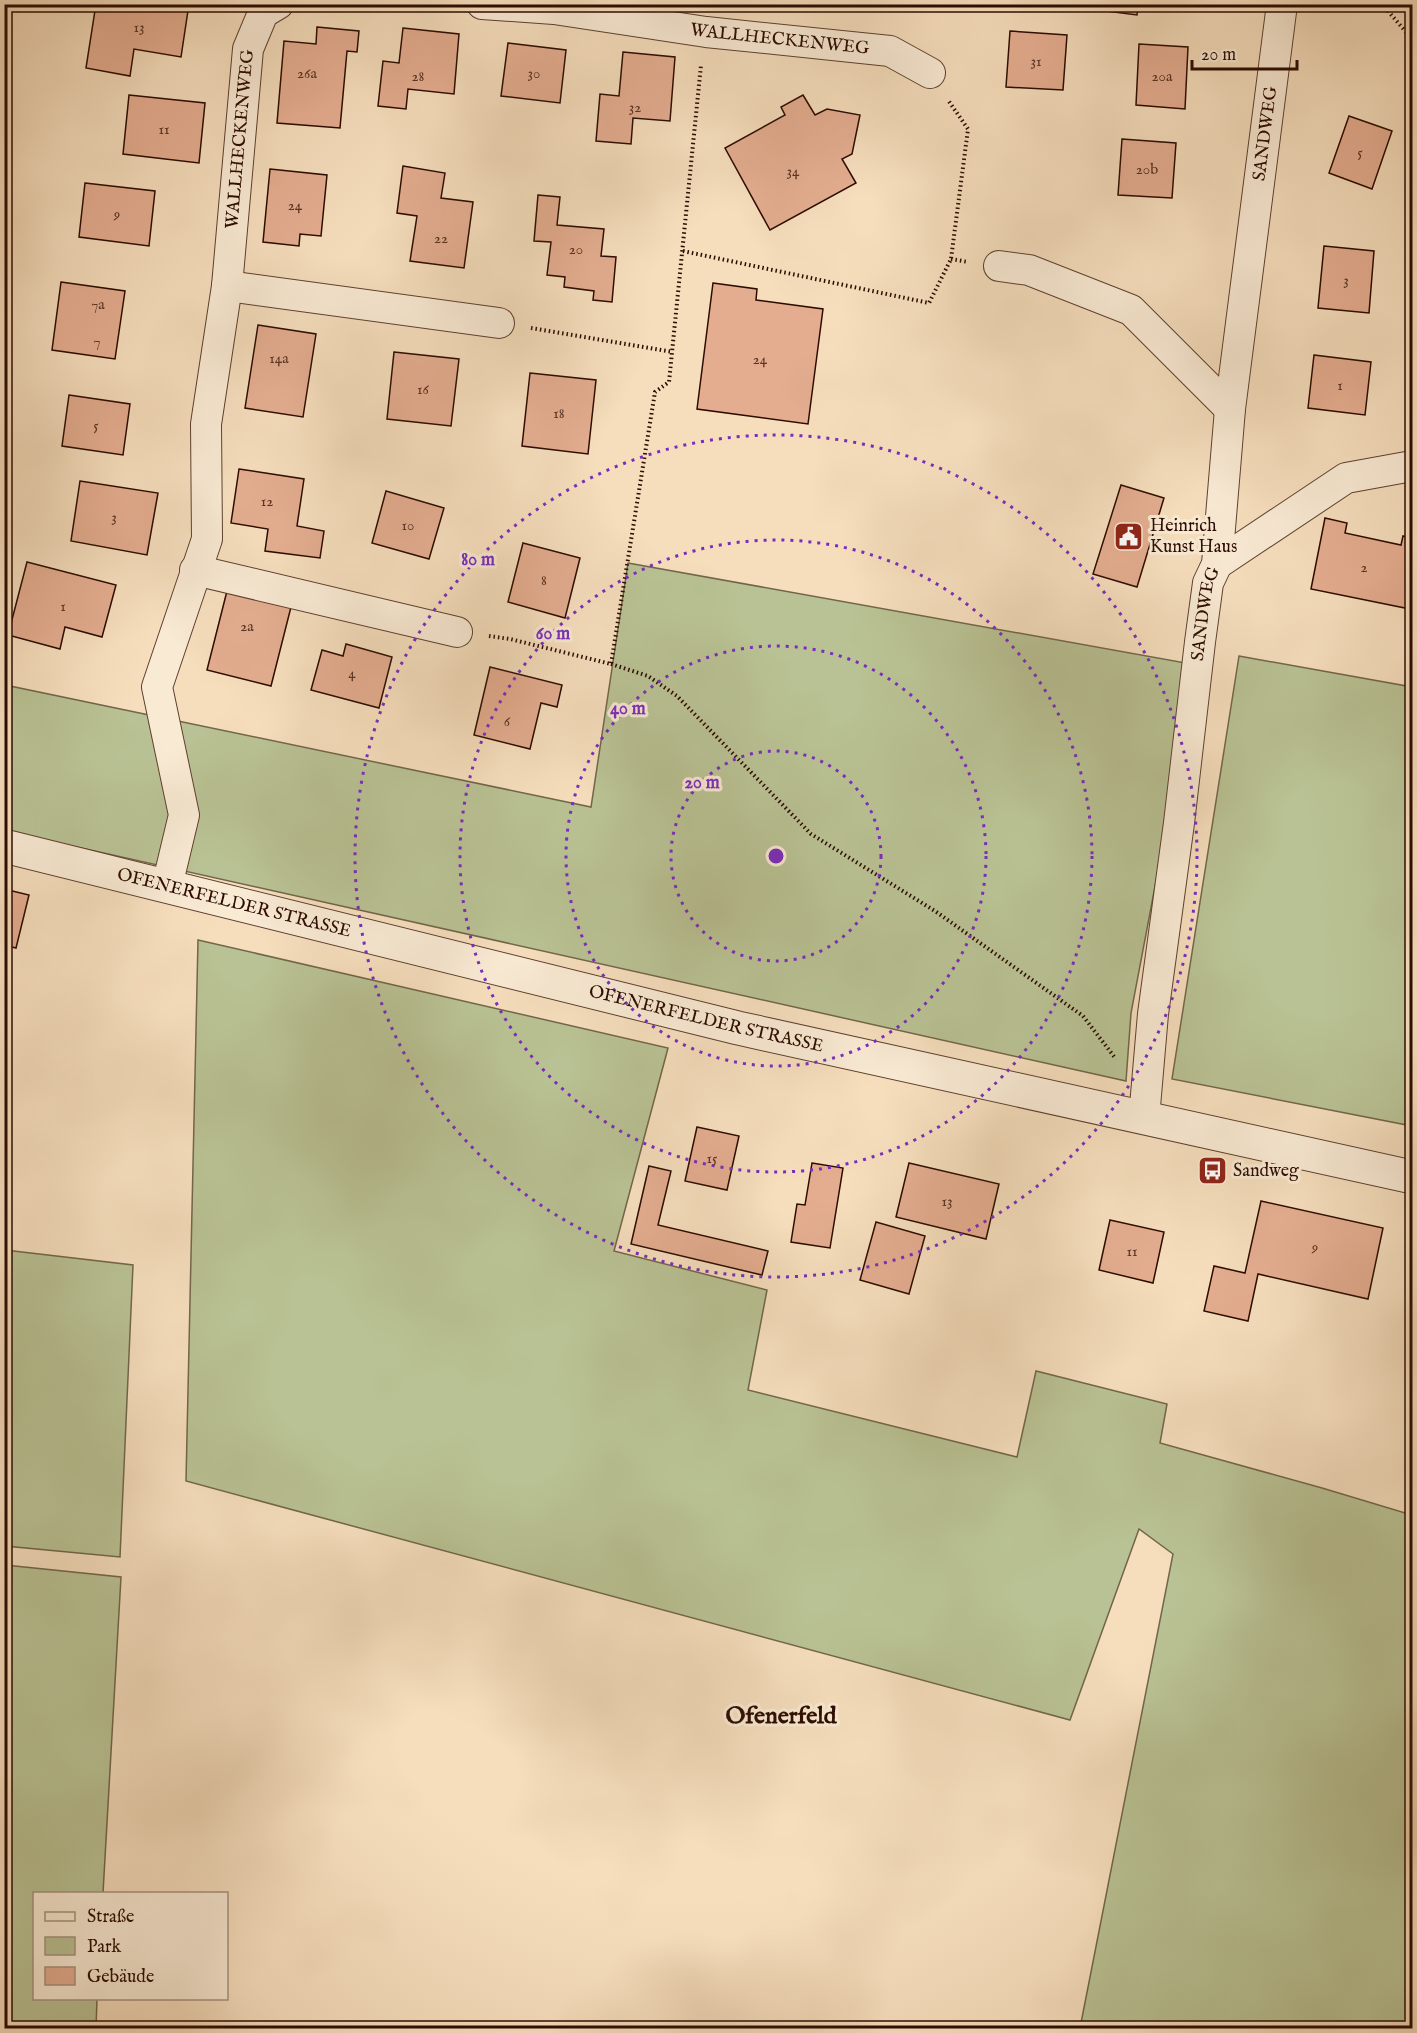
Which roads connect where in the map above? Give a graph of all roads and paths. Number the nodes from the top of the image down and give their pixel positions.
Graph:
1 (278, 4) edge
2 (482, 4) edge
3 (1282, 4) edge
4 (1382, 4) edge
5 (706, 32) junction
6 (1413, 39) edge
7 (930, 73) joint
8 (683, 252) junction
9 (999, 266) dead end
10 (227, 286) junction
11 (499, 324) joint
12 (673, 352) junction
13 (1230, 409) junction
14 (1413, 466) edge
15 (1217, 564) junction
16 (195, 570) junction
17 (457, 632) joint
18 (611, 664) junction
19 (4, 846) edge
20 (167, 886) junction
21 (1146, 1108) junction
22 (1413, 1177) edge

1 - 10 street, WALLHECKENWEG
2 - 5 street, WALLHECKENWEG
3 - 13 street, SANDWEG
4 - 6 path
5 - 7 street, WALLHECKENWEG
5 - 8 path
7 - 8 path
8 - 12 path
9 - 13 street
10 - 11 street
10 - 16 street, WALLHECKENWEG
11 - 12 path
12 - 18 path
13 - 15 street, SANDWEG
14 - 15 street
15 - 21 street, SANDWEG
16 - 17 street
16 - 20 street, WALLHECKENWEG
17 - 18 path
18 - 21 path
19 - 20 street, OFENERFELDER STRASSE
20 - 21 street, OFENERFELDER STRASSE
21 - 22 street, OFENERFELDER STRASSE

